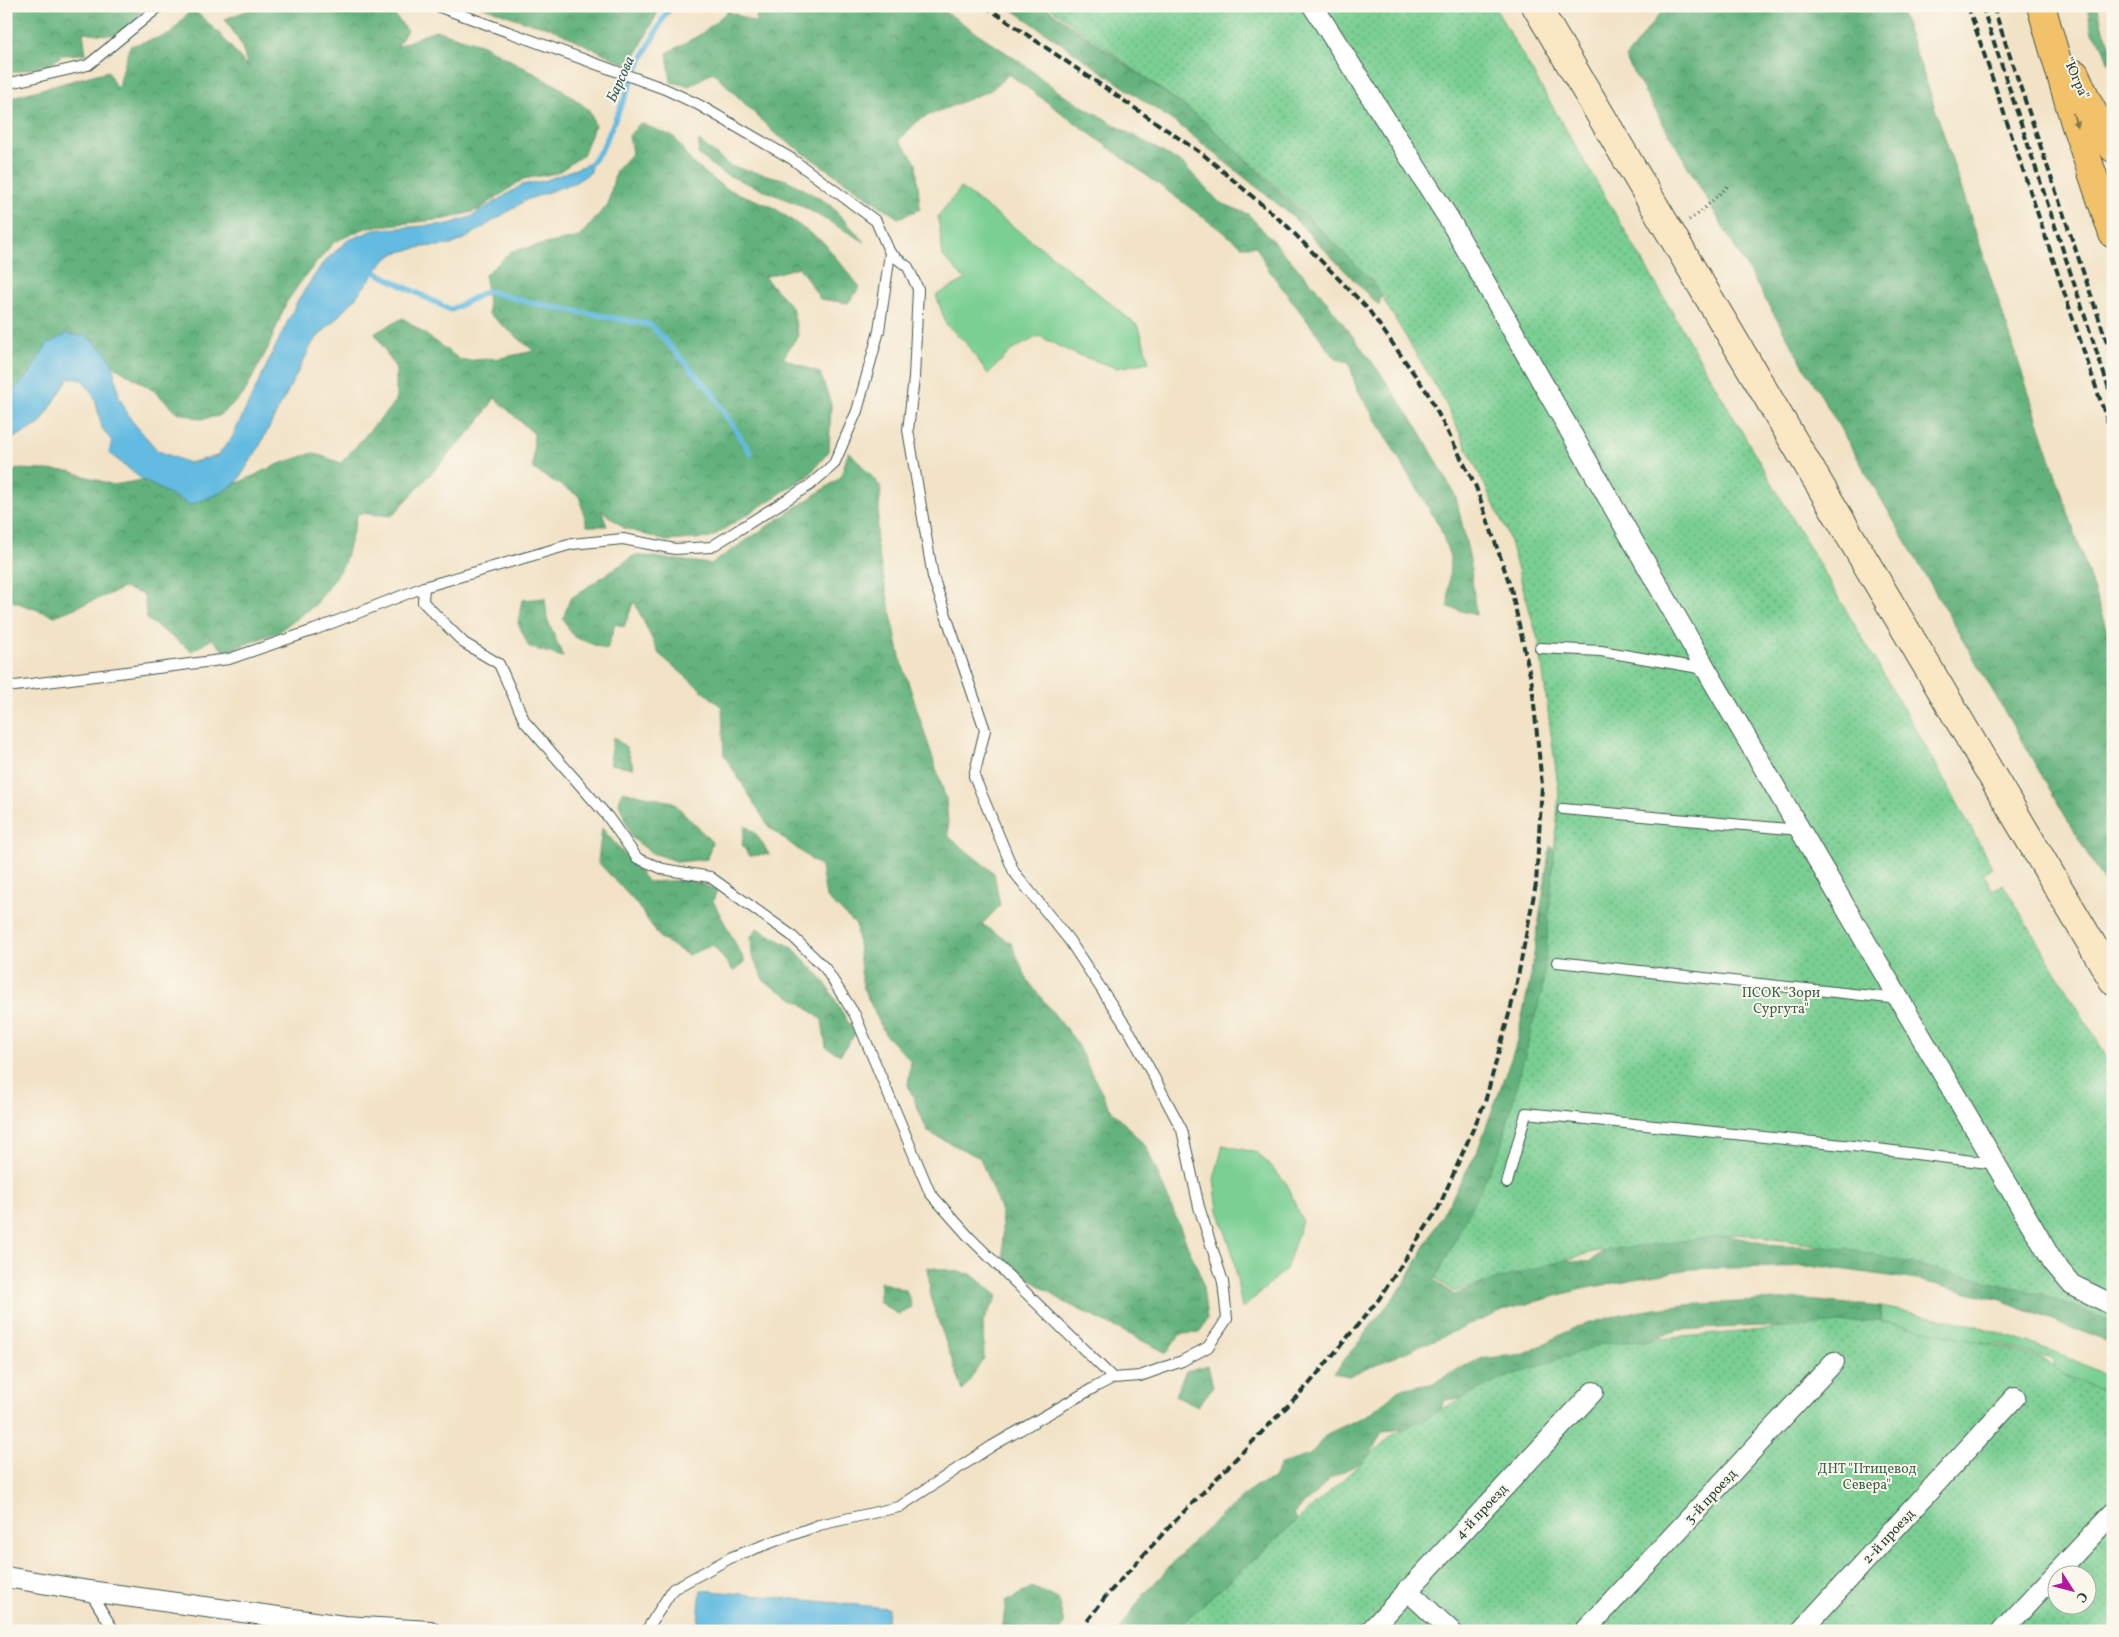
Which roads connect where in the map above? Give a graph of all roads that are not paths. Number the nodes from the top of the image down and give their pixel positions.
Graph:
1 (160, 6) edge
2 (437, 6) edge
3 (1313, 6) edge
4 (1536, 6) edge
5 (2041, 6) edge
6 (2046, 6) edge
7 (6, 84) edge
8 (2113, 148) edge
9 (2113, 234) edge
10 (890, 253) junction
11 (424, 588) junction
12 (1540, 648) dead end
13 (1706, 669) junction
14 (6, 684) edge
15 (1564, 809) dead end
16 (1800, 830) junction
17 (1557, 962) dead end
18 (2113, 980) edge
19 (1899, 999) junction
20 (1996, 1164) junction
21 (1507, 1184) dead end
22 (2113, 1305) edge
23 (1834, 1362) dead end
24 (1113, 1378) junction
25 (1593, 1392) dead end
26 (2016, 1397) dead end
27 (2113, 1513) edge
28 (6, 1577) edge
29 (1407, 1590) junction
30 (89, 1591) junction
31 (114, 1631) edge
32 (430, 1631) edge
33 (646, 1631) edge
34 (1370, 1631) edge
35 (1451, 1631) edge
36 (1585, 1631) edge
37 (1802, 1631) edge
38 (2002, 1631) edge

1 - 7 lane
2 - 10 lane
3 - 13 street
4 - 18 main road
5 -> 9 highway
6 - 8 highway, "Югра"
10 - 11 lane
10 - 24 lane
11 - 14 lane
11 - 24 lane
12 - 13 lane
13 - 16 street
15 - 16 lane
16 - 19 street
17 - 19 lane
19 - 20 street
20 - 21 lane
20 - 22 street
23 - 36 street, 3-й проезд
24 - 33 lane
25 - 29 street, 4-й проезд
26 - 37 street, 2-й проезд
27 - 38 street
28 - 30 street
29 - 34 street, 4-й проезд
29 - 35 street
30 - 31 lane
30 - 32 street

